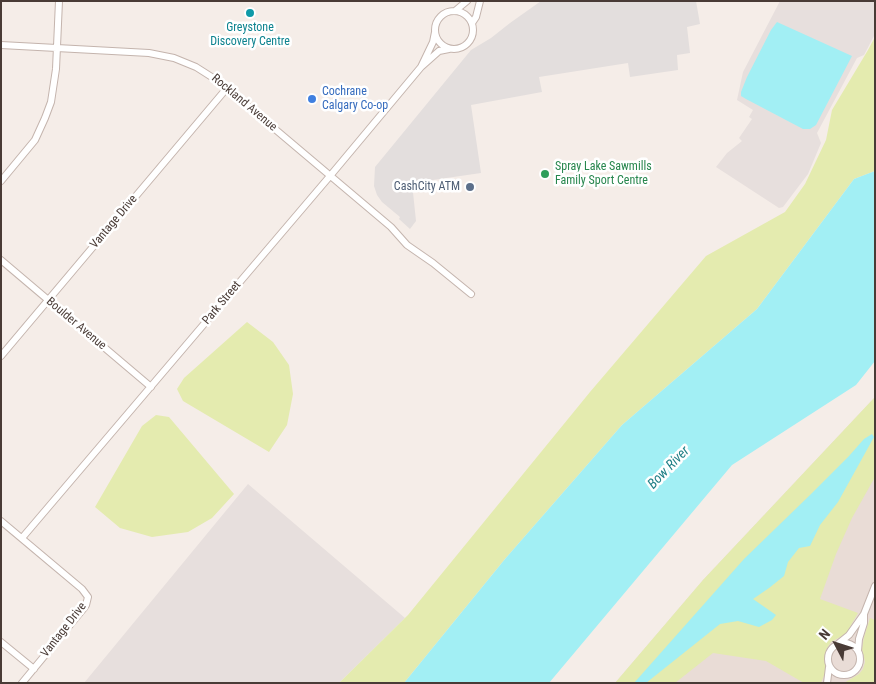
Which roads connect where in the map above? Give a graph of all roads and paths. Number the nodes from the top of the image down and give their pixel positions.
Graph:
1 (59, 1) edge
2 (467, 1) edge
3 (480, 1) edge
4 (455, 11) junction
5 (472, 23) junction
6 (435, 32) junction
7 (1, 45) edge
8 (57, 47) junction
9 (451, 49) junction
10 (421, 67) junction
11 (227, 88) junction
12 (330, 176) junction
13 (1, 181) edge
14 (1, 260) edge
15 (471, 294) dead end
16 (48, 300) junction
17 (1, 356) edge
18 (151, 387) junction
19 (1, 521) edge
20 (22, 538) junction
21 (875, 586) edge
22 (864, 614) junction
23 (1, 642) edge
24 (836, 644) junction
25 (858, 651) junction
26 (829, 667) junction
27 (34, 669) junction
28 (852, 673) junction
29 (22, 683) edge
30 (827, 683) edge
31 (838, 683) edge

1 - 8 street
2 - 4 street
3 - 5 street
4 - 5 street
4 - 6 street
5 - 9 street
6 - 9 street
6 - 10 street, Park Street
7 - 8 street, Rockland Avenue
8 - 11 street, Rockland Avenue
8 - 13 street
9 - 10 street, Park Street
10 - 12 street, Park Street
11 - 12 street, Rockland Avenue
11 - 16 street, Vantage Drive
12 - 15 street, Rockland Avenue
12 - 18 street, Park Street
14 - 16 street, Boulder Avenue
16 - 17 street, Vantage Drive
16 - 18 street, Boulder Avenue
18 - 20 street, Park Street
19 - 20 street, Vantage Drive
20 - 27 street, Vantage Drive
21 - 22 street
22 - 24 street
22 - 25 street
23 - 27 street
24 - 25 street
24 - 26 street
25 - 28 street
26 - 28 street
26 - 30 street
27 - 29 street, Vantage Drive
28 - 31 street

